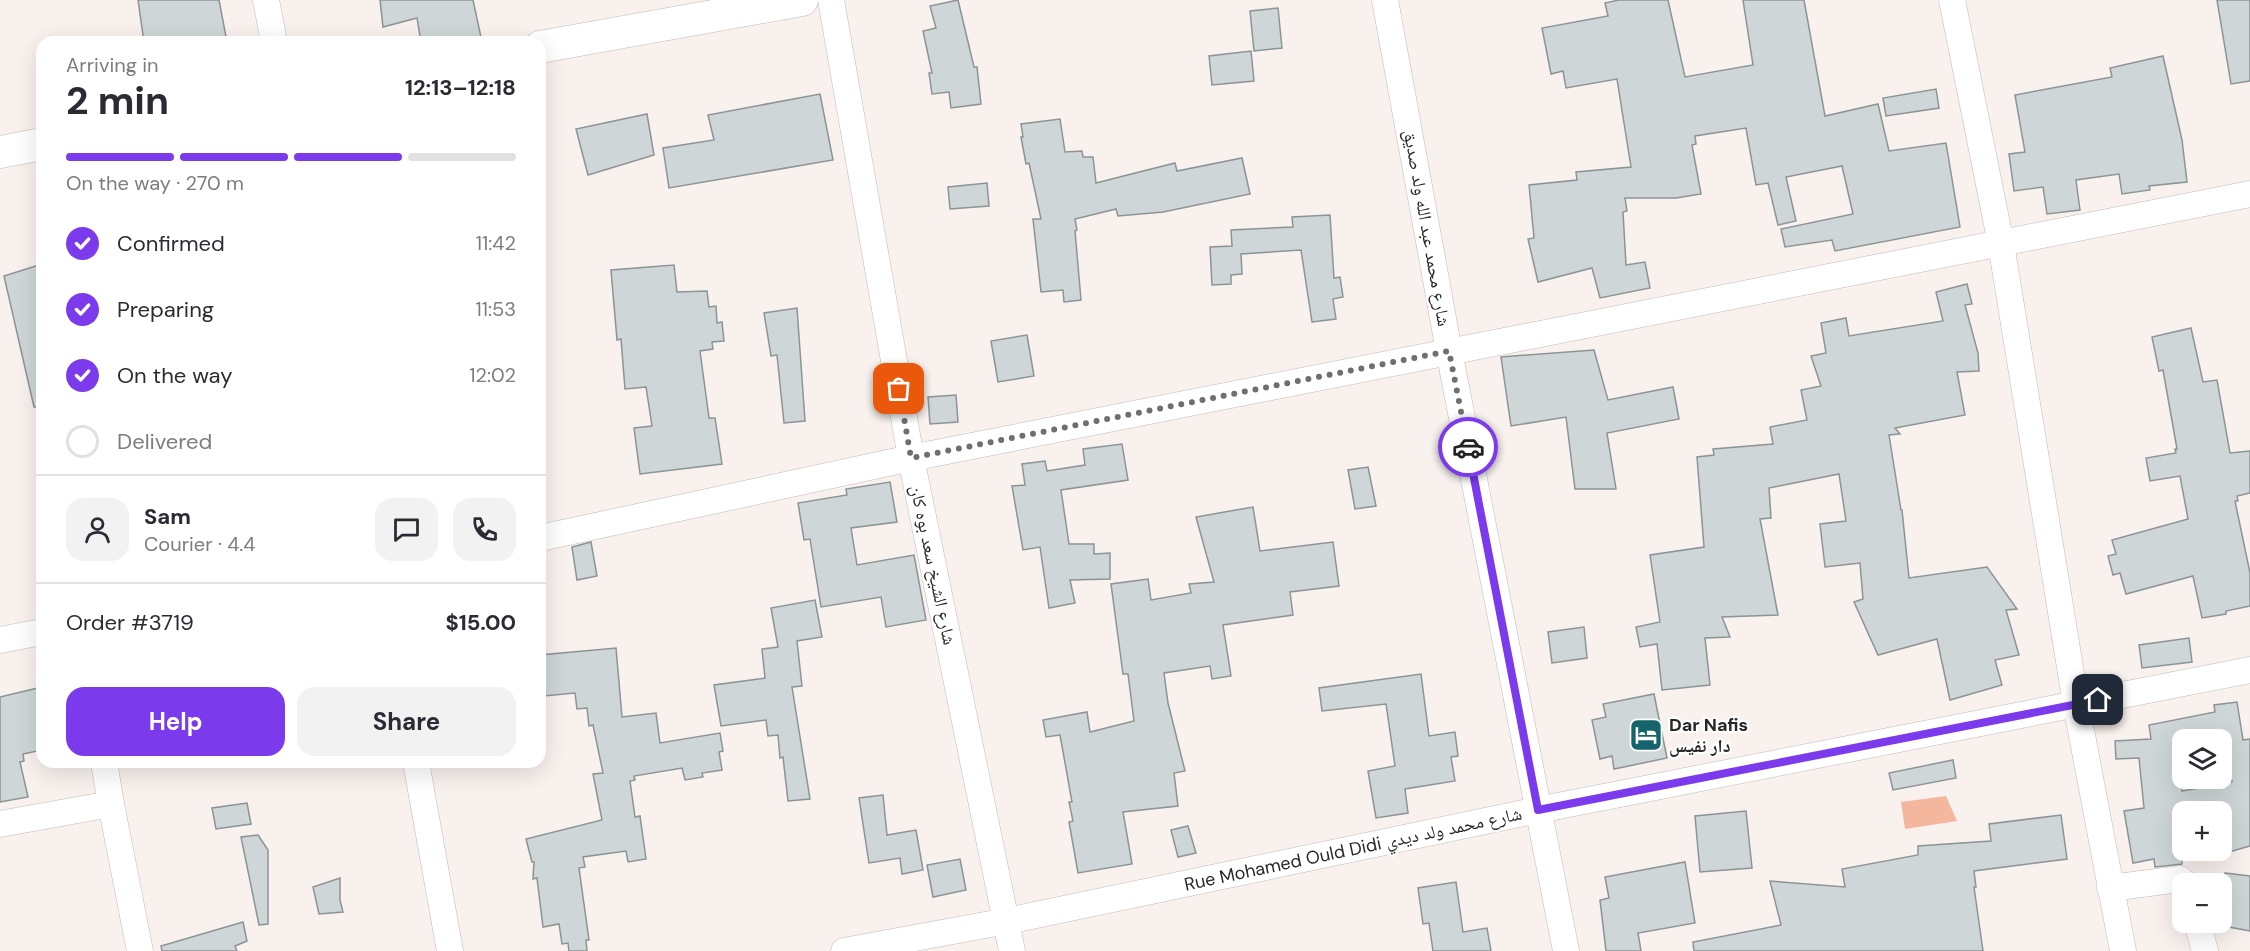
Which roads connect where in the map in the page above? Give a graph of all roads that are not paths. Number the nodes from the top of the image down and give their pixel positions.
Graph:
1 (266, 0) edge
2 (802, 0) edge
3 (831, 0) edge
4 (1386, 0) edge
5 (1952, 0) edge
6 (273, 36) edge
7 (546, 46) edge
8 (36, 145) edge
9 (0, 152) edge
10 (2250, 194) edge
11 (2001, 243) junction
12 (1449, 351) junction
13 (911, 458) junction
14 (546, 537) edge
15 (36, 633) edge
16 (0, 640) edge
17 (2250, 670) edge
18 (2076, 704) junction
19 (105, 768) edge
20 (417, 768) edge
21 (111, 804) junction
22 (1538, 810) junction
23 (0, 824) edge
24 (2172, 880) edge
25 (2110, 888) junction
26 (1007, 921) junction
27 (2200, 933) edge
28 (140, 951) edge
29 (450, 951) edge
30 (844, 951) edge
31 (1012, 951) edge
32 (1566, 951) edge
33 (2123, 951) edge
34 (2205, 951) edge

1 - 6 street
2 - 7 street
3 - 13 street, شارع الشيخ سعد بوه كان
4 - 12 street, شارع محمد عبد الله ولد صديق
5 - 11 street
8 - 9 street
10 - 11 street
11 - 12 street
11 - 18 street
12 - 13 street
12 - 22 street, شارع محمد عبد الله ولد صديق
13 - 14 street
13 - 26 street, شارع الشيخ سعد بوه كان
15 - 16 street
17 - 18 street, Rue Mohamed Ould Didi شارع محمد ولد ديدي
18 - 22 street, Rue Mohamed Ould Didi شارع محمد ولد ديدي
18 - 25 street
19 - 21 street
20 - 29 street
21 - 23 street
21 - 28 street
22 - 26 street, Rue Mohamed Ould Didi شارع محمد ولد ديدي
22 - 32 street, شارع محمد عبد الله ولد صديق
24 - 25 street
25 - 33 street
26 - 30 street, Rue Mohamed Ould Didi شارع محمد ولد ديدي
26 - 31 street, شارع الشيخ سعد بوه كان
27 - 34 street

